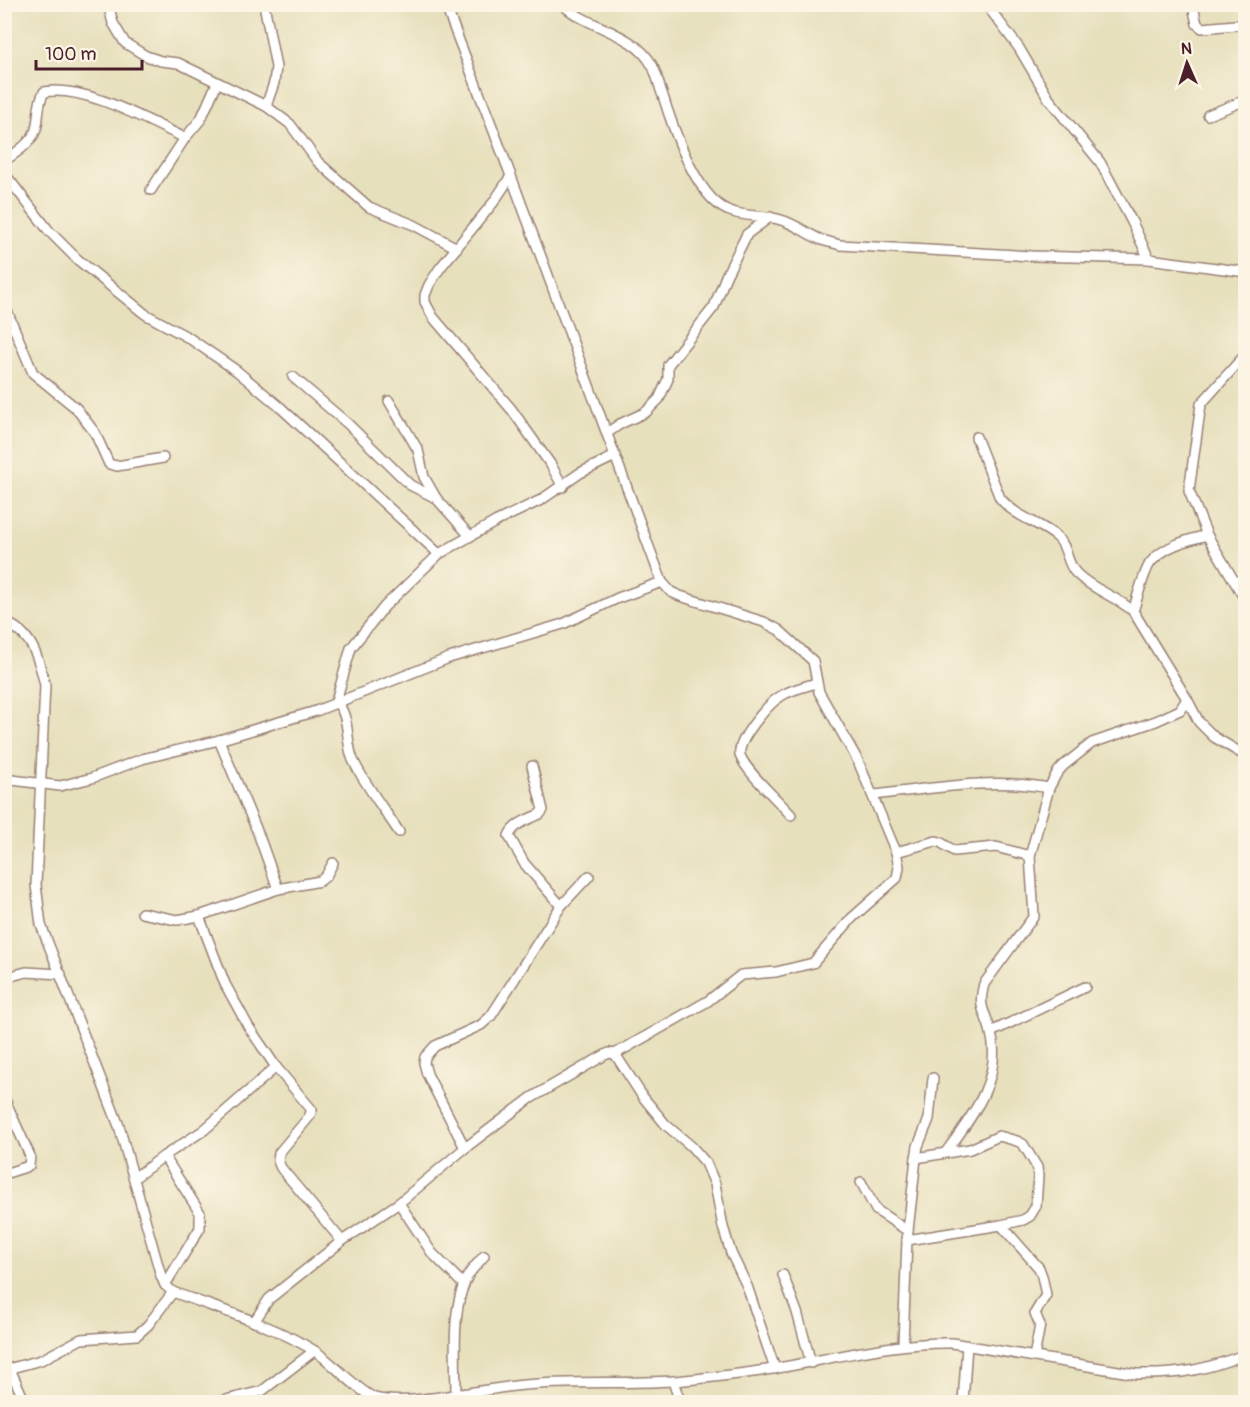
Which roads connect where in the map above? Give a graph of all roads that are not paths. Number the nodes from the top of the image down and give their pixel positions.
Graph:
1 (9, 4) edge
2 (108, 4) edge
3 (264, 4) edge
4 (445, 4) edge
5 (562, 4) edge
6 (986, 4) edge
7 (1193, 6) dead end
8 (5, 11) edge
9 (1245, 24) edge
10 (217, 83) junction
11 (1245, 100) edge
12 (266, 106) junction
13 (1208, 115) dead end
14 (185, 138) junction
15 (4, 162) edge
16 (4, 173) edge
17 (511, 176) junction
18 (151, 190) dead end
19 (770, 217) junction
20 (457, 248) junction
21 (1149, 259) junction
22 (1245, 272) edge
23 (4, 304) edge
24 (1245, 354) edge
25 (293, 377) dead end
26 (389, 401) dead end
27 (607, 433) junction
28 (976, 437) dead end
29 (615, 456) junction
30 (164, 458) dead end
31 (563, 487) junction
32 (436, 498) junction
33 (470, 536) junction
34 (1207, 536) junction
35 (439, 555) junction
36 (662, 582) junction
37 (1245, 602) edge
38 (1133, 611) junction
39 (4, 622) edge
40 (816, 683) junction
41 (1187, 699) junction
42 (336, 701) junction
43 (219, 740) junction
44 (1245, 756) edge
45 (532, 766) dead end
46 (4, 779) edge
47 (39, 784) junction
48 (1049, 788) junction
49 (873, 795) junction
50 (791, 815) dead end
51 (399, 832) dead end
52 (896, 852) junction
53 (1030, 856) junction
54 (333, 863) dead end
55 (589, 876) dead end
56 (278, 889) junction
57 (561, 906) junction
58 (142, 913) dead end
59 (199, 916) junction
60 (61, 974) junction
61 (4, 978) edge
62 (1085, 987) dead end
63 (991, 1032) junction
64 (615, 1054) junction
65 (276, 1067) junction
66 (933, 1078) dead end
67 (4, 1098) edge
68 (465, 1148) junction
69 (946, 1152) junction
70 (164, 1156) junction
71 (916, 1158) junction
72 (4, 1174) edge
73 (135, 1179) junction
74 (861, 1182) dead end
75 (399, 1203) junction
76 (1001, 1225) junction
77 (908, 1236) junction
78 (342, 1241) junction
79 (484, 1256) dead end
80 (783, 1275) dead end
81 (464, 1285) junction
82 (169, 1288) junction
83 (254, 1322) junction
84 (903, 1345) junction
85 (967, 1346) junction
86 (314, 1351) junction
87 (1245, 1354) edge
88 (1034, 1357) junction
89 (811, 1363) junction
90 (7, 1369) edge
91 (775, 1369) junction
92 (673, 1381) junction
93 (456, 1395) junction
94 (375, 1400) edge
95 (25, 1402) edge
96 (218, 1402) edge
97 (680, 1402) edge
98 (963, 1402) edge

1 - 8 street
2 - 10 street
3 - 12 street
4 - 17 street
5 - 19 street
6 - 21 street
7 - 9 street
10 - 12 street
10 - 14 street
11 - 13 street
12 - 20 street
14 - 15 street
14 - 18 street
16 - 35 street
17 - 20 street
17 - 27 street
19 - 21 street
19 - 27 street
20 - 31 street
21 - 22 street
23 - 30 street
24 - 34 street
25 - 32 street
26 - 32 street
27 - 29 street
28 - 38 street
29 - 31 street
29 - 36 street
31 - 33 street
32 - 33 street
33 - 35 street
34 - 37 street
34 - 38 street
35 - 42 street
36 - 40 street
36 - 42 street
38 - 41 street
39 - 47 street
40 - 49 street
40 - 50 street
41 - 44 street
41 - 48 street
42 - 43 street
42 - 51 street
43 - 47 street
43 - 56 street
45 - 57 street
46 - 47 street
47 - 60 street
48 - 49 street
48 - 53 street
49 - 52 street
52 - 53 street
52 - 64 street
53 - 63 street
54 - 56 street
55 - 57 street
56 - 59 street
57 - 68 street
58 - 59 street
59 - 65 street
60 - 61 street
60 - 73 street
62 - 63 street
63 - 69 street
64 - 68 street
64 - 91 street
65 - 70 street
65 - 78 street
66 - 71 street
67 - 72 street
68 - 75 street
69 - 71 street
69 - 76 street
70 - 73 street
70 - 82 street
71 - 77 street
73 - 82 street
74 - 77 street
75 - 78 street
75 - 81 street
76 - 77 street
76 - 88 street
77 - 84 street
78 - 83 street
79 - 81 street
80 - 89 street
81 - 93 street
82 - 83 street
82 - 90 street
83 - 86 street
84 - 85 street
84 - 89 street
85 - 88 street
85 - 98 street
86 - 94 street
86 - 96 street
87 - 88 street
89 - 91 street
90 - 95 street
91 - 92 street
92 - 93 street
92 - 97 street
93 - 94 street

